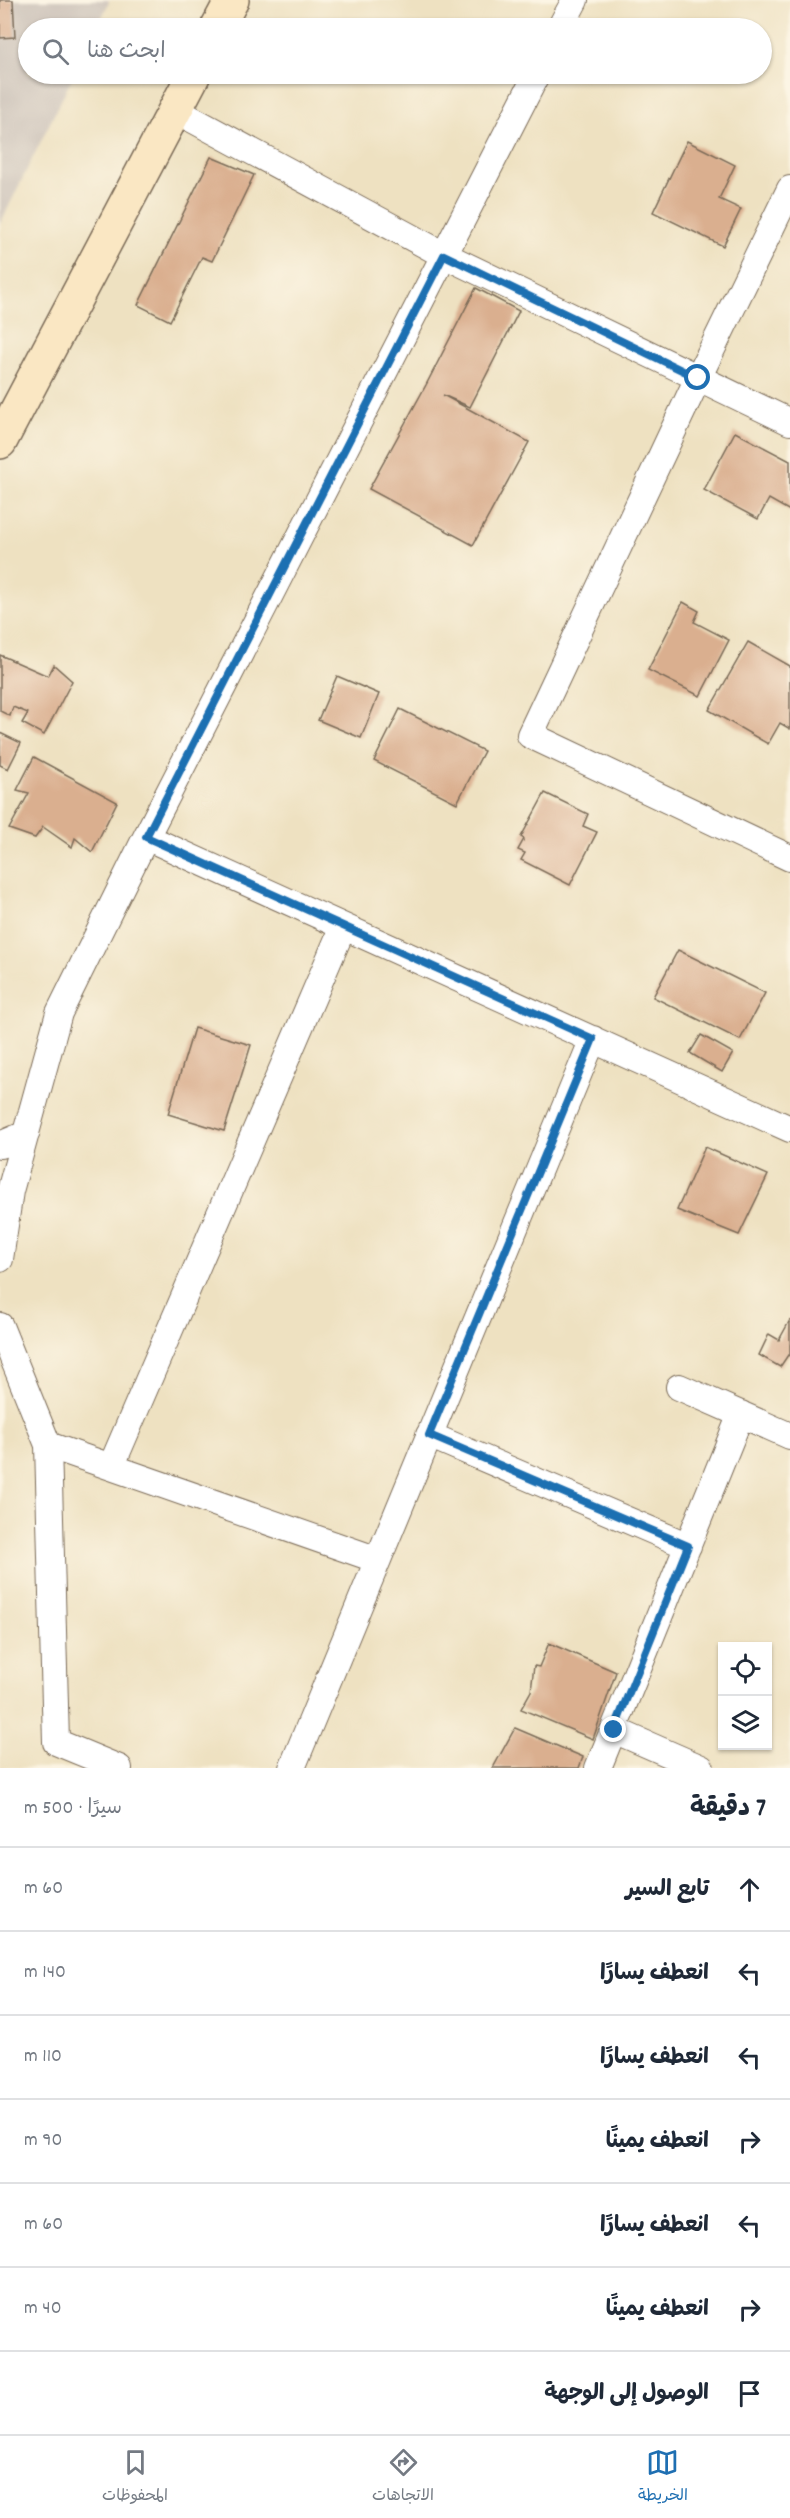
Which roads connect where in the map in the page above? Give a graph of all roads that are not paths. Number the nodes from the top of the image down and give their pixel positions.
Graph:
1 (232, 0) edge
2 (575, 0) edge
3 (222, 18) edge
4 (565, 18) edge
5 (189, 84) edge
6 (532, 84) edge
7 (175, 110) junction
8 (790, 189) edge
9 (444, 255) junction
10 (698, 378) junction
11 (790, 422) edge
12 (0, 442) edge
13 (146, 837) junction
14 (790, 858) edge
15 (343, 927) junction
16 (593, 1039) junction
17 (790, 1128) edge
18 (26, 1134) junction
19 (0, 1145) edge
20 (0, 1259) edge
21 (0, 1326) edge
22 (679, 1387) dead end
23 (741, 1414) junction
24 (429, 1435) junction
25 (790, 1436) edge
26 (48, 1445) junction
27 (111, 1467) junction
28 (688, 1546) junction
29 (378, 1560) junction
30 (614, 1730) junction
31 (119, 1768) edge
32 (292, 1768) edge
33 (598, 1768) edge
34 (701, 1768) edge

1 - 3 street
2 - 4 street
5 - 7 street
6 - 9 street
7 - 9 street
7 - 12 street
8 - 10 street
9 - 10 street
9 - 13 street
10 - 11 street
10 - 14 street
13 - 15 street
13 - 18 street
15 - 16 street
15 - 27 street
16 - 17 street
16 - 24 street
18 - 19 street
18 - 20 street
21 - 26 street
22 - 23 street
23 - 25 street
23 - 28 street
24 - 28 street
24 - 29 street
26 - 27 street
26 - 31 street
27 - 29 street
28 - 30 street
29 - 32 street
30 - 33 street
30 - 34 street

